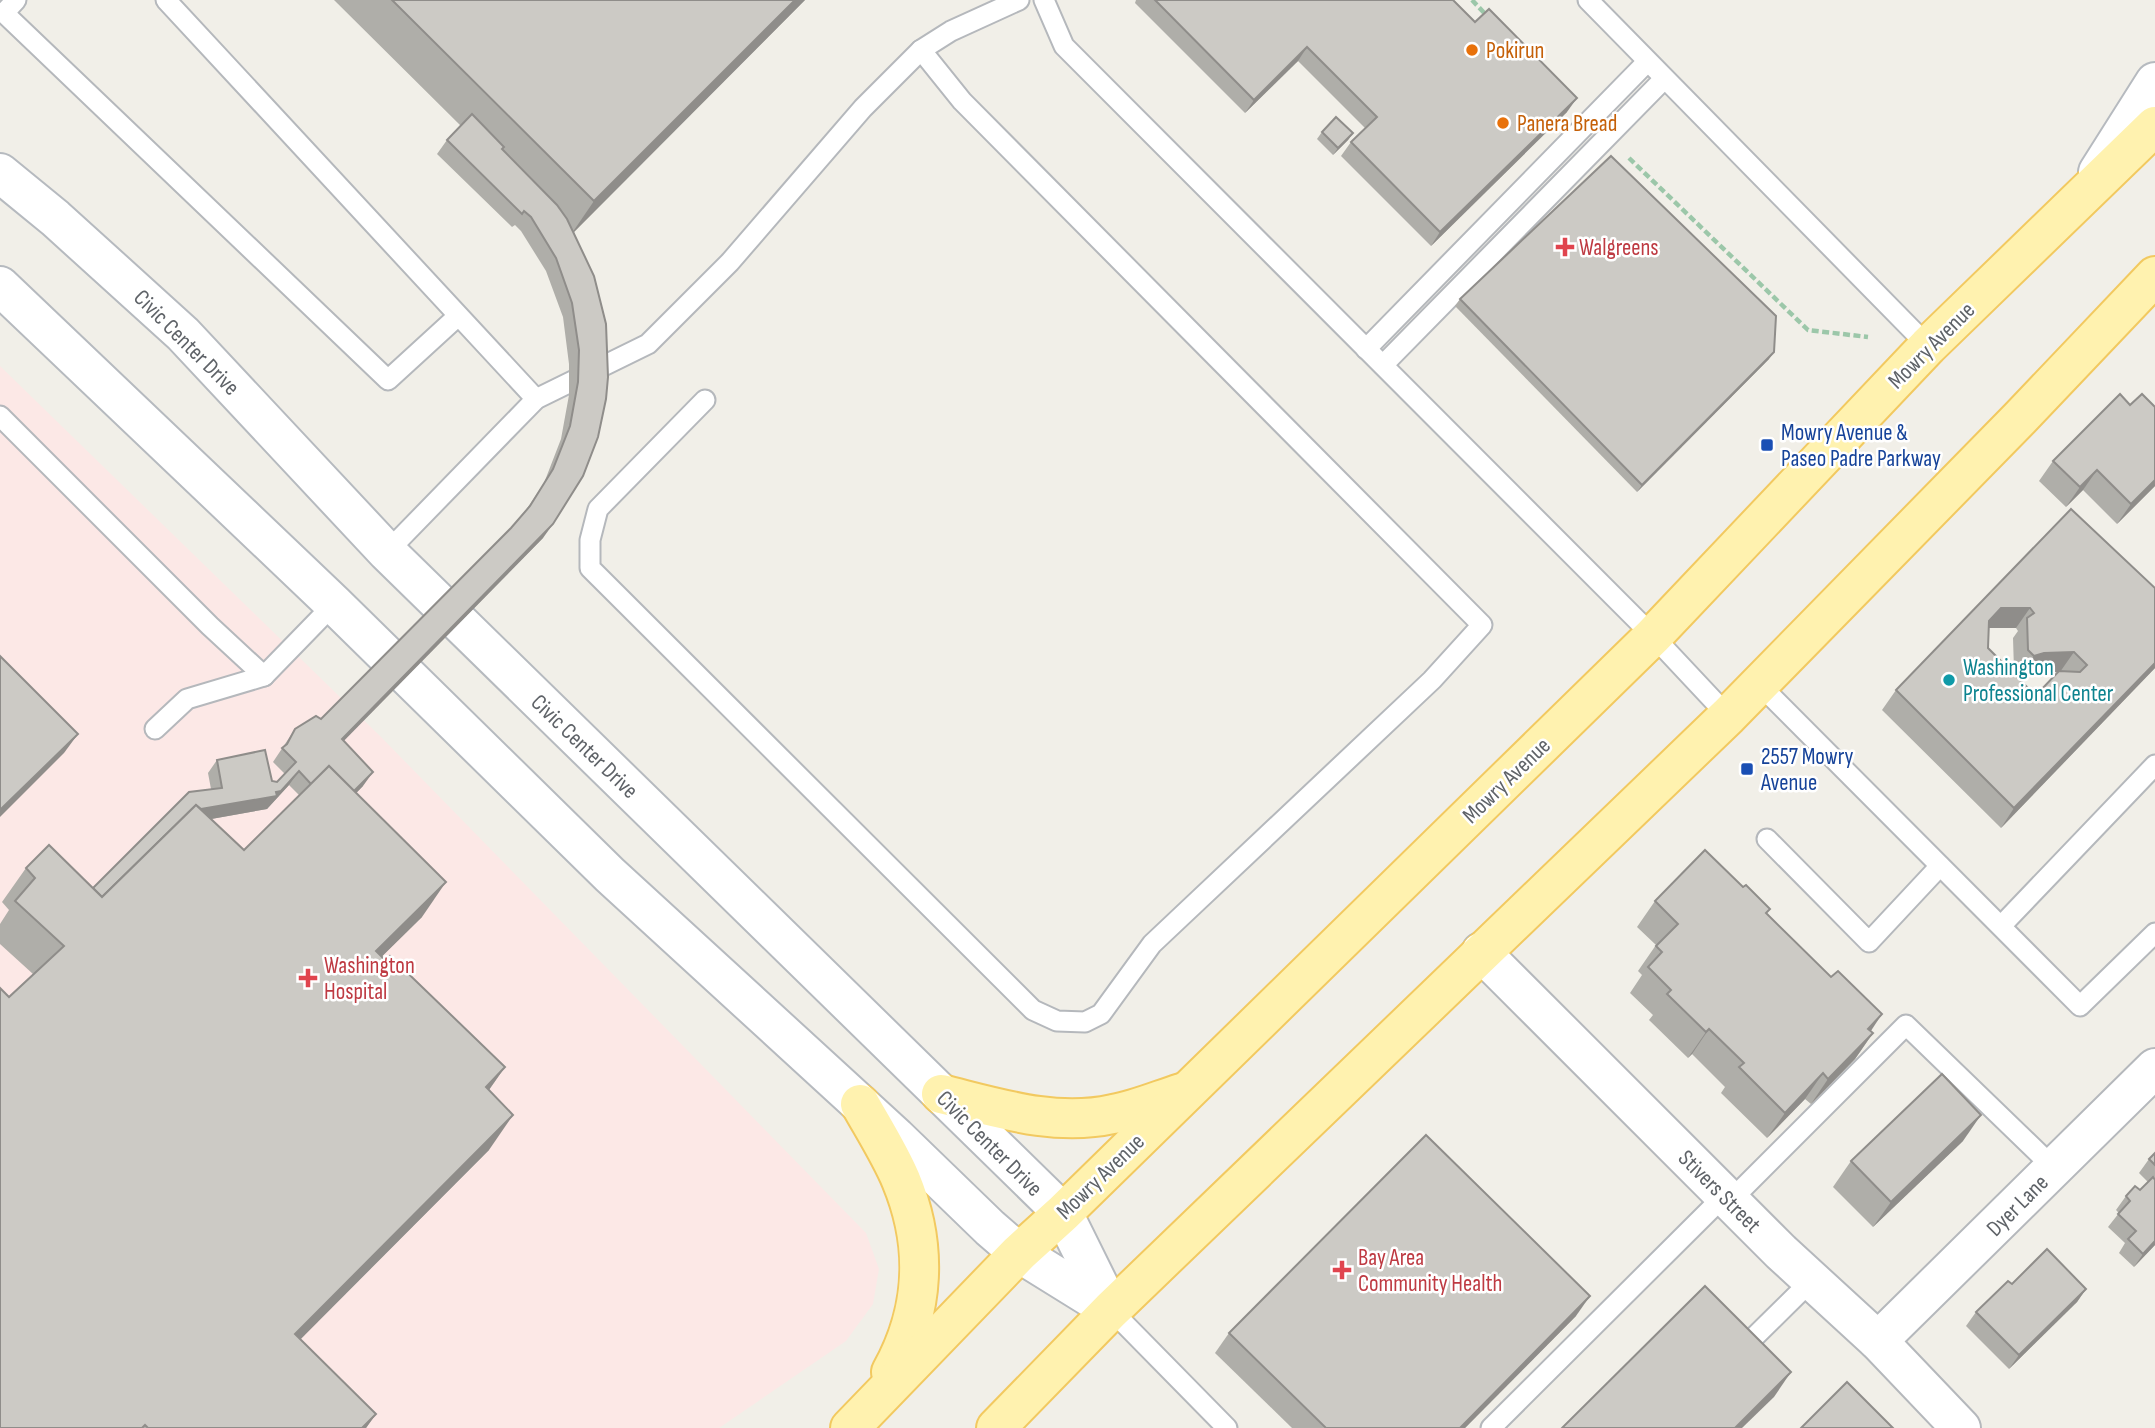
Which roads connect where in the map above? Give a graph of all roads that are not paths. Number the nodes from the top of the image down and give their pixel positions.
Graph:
1 (16, 0) edge
2 (166, 0) edge
3 (1019, 0) edge
4 (1044, 0) edge
5 (1588, 0) edge
6 (921, 50) junction
7 (1647, 62) junction
8 (1664, 79) junction
9 (2155, 82) edge
10 (2155, 126) edge
11 (0, 173) edge
12 (2083, 195) junction
13 (0, 286) edge
14 (2149, 294) edge
15 (458, 316) junction
16 (1928, 346) junction
17 (1366, 349) junction
18 (1383, 365) junction
19 (536, 399) junction
20 (705, 400) dead end
21 (0, 416) edge
22 (387, 552) junction
23 (334, 604) junction
24 (1653, 636) junction
25 (264, 676) junction
26 (1759, 684) junction
27 (1728, 716) junction
28 (155, 729) dead end
29 (2155, 765) edge
30 (1767, 839) dead end
31 (1940, 866) junction
32 (2001, 926) junction
33 (2155, 933) edge
34 (1481, 952) junction
35 (2155, 1068) edge
36 (1189, 1090) junction
37 (941, 1094) junction
38 (860, 1104) junction
39 (2054, 1168) junction
40 (1728, 1198) junction
41 (1063, 1213) junction
42 (1018, 1253) junction
43 (1812, 1280) junction
44 (1111, 1310) junction
45 (1878, 1341) junction
46 (1725, 1366) edge
47 (863, 1415) edge
48 (996, 1428) edge
49 (1227, 1428) edge
50 (1491, 1428) edge
51 (1961, 1428) edge

1 - 15 lane
2 - 15 lane
3 - 6 lane
4 - 17 lane
5 - 7 lane
6 - 19 lane
6 - 20 lane
7 - 8 lane
7 - 17 lane
8 - 16 lane
8 - 18 lane
9 - 12 main road
10 - 12 main road, Mowry Avenue
11 - 22 main road, Civic Center Drive
12 - 16 main road, Mowry Avenue
13 - 23 main road
14 - 26 main road
15 - 19 lane
16 - 24 main road, Mowry Avenue
17 - 18 lane
18 - 24 lane
19 - 22 lane
21 - 25 lane
22 - 37 main road, Civic Center Drive
23 - 25 lane
23 - 38 main road
24 - 27 lane
24 - 36 main road, Mowry Avenue
25 - 28 lane
26 - 27 main road
26 - 31 lane
27 - 34 main road
29 - 32 lane
30 - 31 lane
31 - 32 lane
32 - 33 lane
34 - 40 main road, Stivers Street
34 - 44 main road
35 - 39 main road, Dyer Lane
36 - 37 main road
36 - 41 main road, Mowry Avenue
37 - 41 main road, Civic Center Drive
38 - 42 main road
38 - 47 main road
39 - 40 lane
39 - 45 main road, Dyer Lane
40 - 43 main road, Stivers Street
40 - 50 lane
41 - 42 main road, Mowry Avenue
41 - 44 main road, Civic Center Drive
42 - 44 main road
42 - 47 main road, Mowry Avenue
43 - 45 main road, Stivers Street
43 - 46 lane
44 - 48 main road
44 - 49 lane
45 - 51 main road, Stivers Street

